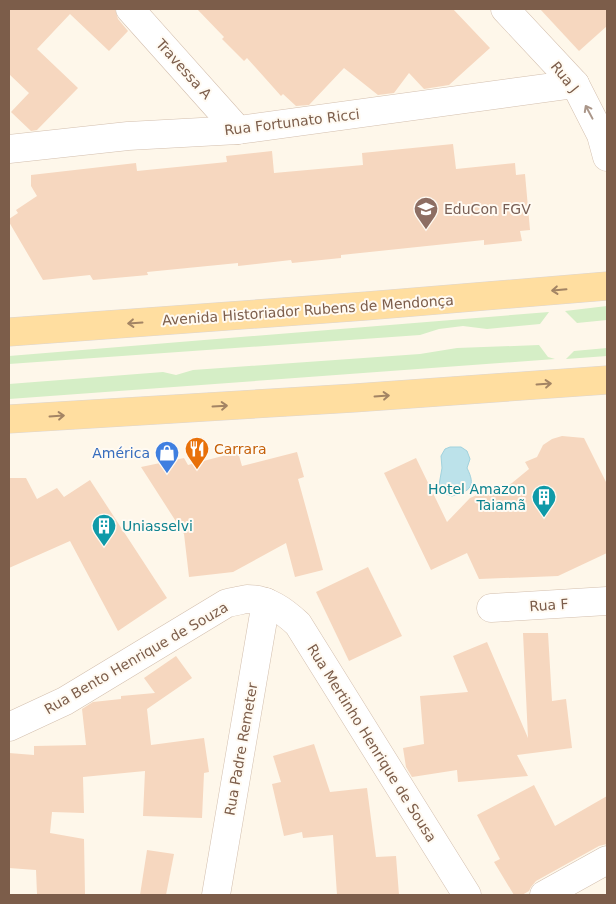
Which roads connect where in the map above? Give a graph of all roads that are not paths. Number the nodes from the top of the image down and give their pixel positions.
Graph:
1 (130, 9) edge
2 (505, 9) edge
3 (574, 84) junction
4 (238, 130) junction
5 (9, 149) edge
6 (607, 157) edge
7 (607, 286) edge
8 (9, 332) edge
9 (607, 380) edge
10 (9, 419) edge
11 (607, 601) edge
12 (266, 602) junction
13 (491, 608) dead end
14 (9, 727) edge
15 (607, 860) edge
16 (216, 895) edge
17 (467, 895) edge
18 (544, 895) edge

1 - 4 street, Travessa A
2 - 3 street, Rua J
3 - 4 street, Rua Fortunato Ricci
6 -> 3 street, Rua J
4 - 5 street, Rua Fortunato Ricci
7 -> 8 main road, Avenida Historiador Rubens de Mendonça
10 -> 9 main road
11 - 13 street, Rua F
12 - 14 street, Rua Bento Henrique de Souza
12 - 16 street, Rua Padre Remeter
12 - 17 street, Rua Mertinho Henrique de Sousa
15 - 18 street

